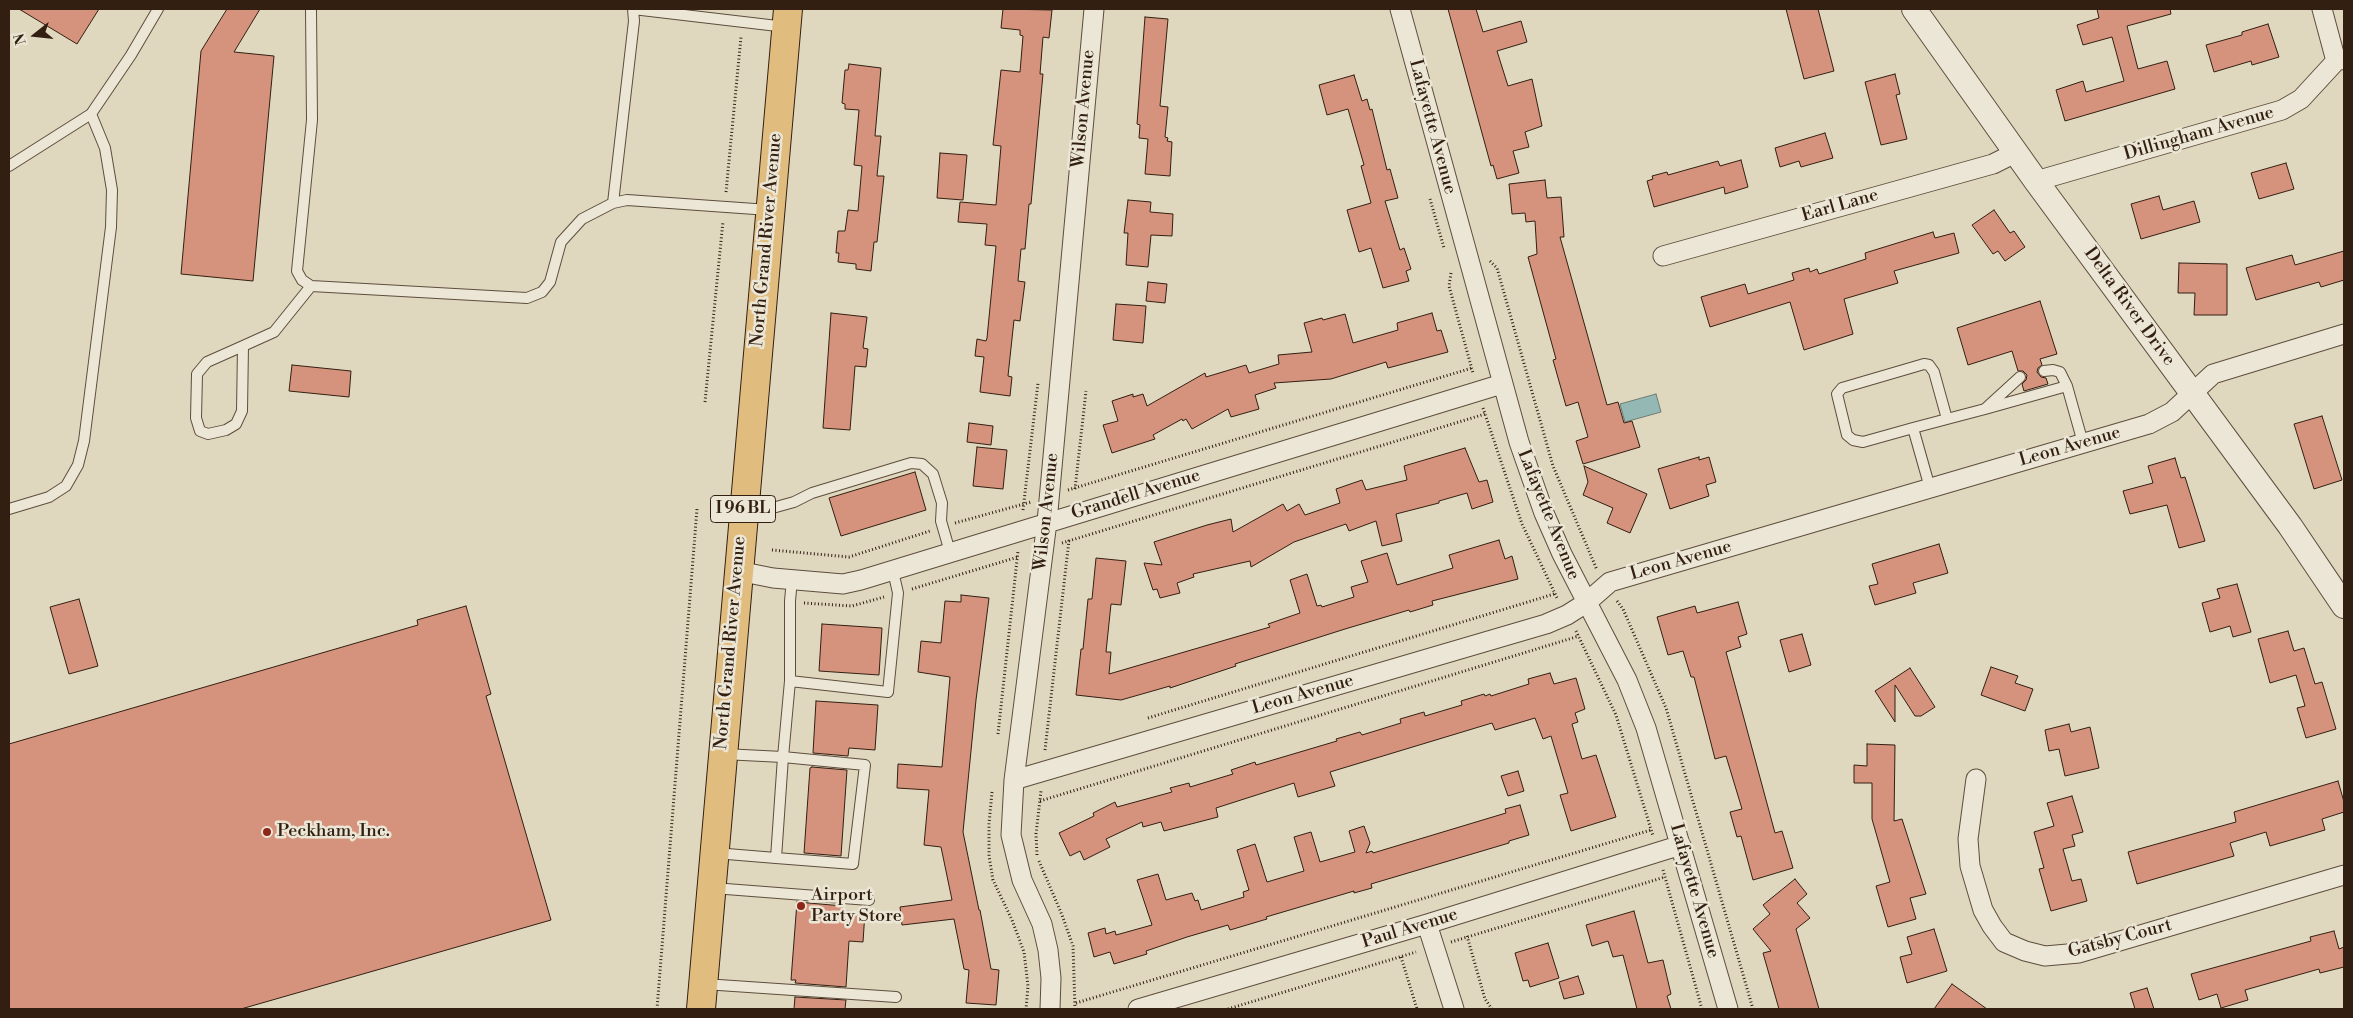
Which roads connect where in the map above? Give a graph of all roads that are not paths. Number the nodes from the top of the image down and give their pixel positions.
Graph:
1 (158, 9) edge
2 (311, 9) edge
3 (633, 9) edge
4 (1094, 9) edge
5 (1400, 9) edge
6 (1914, 9) edge
7 (2322, 9) edge
8 (787, 18) edge
9 (2340, 60) edge
10 (91, 114) junction
11 (2015, 153) junction
12 (9, 166) edge
13 (2036, 181) junction
14 (613, 203) junction
15 (770, 210) junction
16 (1664, 256) dead end
17 (312, 286) junction
18 (2344, 334) edge
19 (243, 346) junction
20 (2044, 371) dead end
21 (2020, 377) dead end
22 (1502, 384) junction
23 (2067, 386) junction
24 (2192, 393) junction
25 (1985, 408) junction
26 (1947, 418) junction
27 (1913, 428) junction
28 (2083, 443) junction
29 (1930, 488) junction
30 (744, 505) junction
31 (9, 509) edge
32 (1047, 522) junction
33 (950, 552) junction
34 (738, 571) junction
35 (893, 571) junction
36 (792, 579) junction
37 (1586, 603) junction
38 (2344, 606) edge
39 (790, 681) junction
40 (722, 754) junction
41 (783, 757) junction
42 (1976, 779) dead end
43 (1014, 780) junction
44 (1681, 844) junction
45 (714, 852) junction
46 (776, 858) junction
47 (2344, 875) edge
48 (711, 888) junction
49 (869, 900) dead end
50 (1427, 924) junction
51 (702, 997) edge
52 (896, 997) dead end
53 (1182, 1003) edge
54 (1050, 1009) edge
55 (1138, 1009) edge
56 (1454, 1009) edge
57 (1728, 1009) edge

1 - 10 lane
2 - 17 lane
3 - 8 lane
3 - 14 lane
4 - 32 street, Wilson Avenue
5 - 22 street, Lafayette Avenue
6 - 11 street, Delta River Drive
7 - 9 street
8 - 15 main road, North Grand River Avenue / I 96 BL
9 - 13 street, Dillingham Avenue
10 - 12 lane
10 - 31 lane
11 - 13 street, Delta River Drive
11 - 16 street, Earl Lane
13 - 24 street, Delta River Drive
14 - 15 lane
14 - 17 lane
15 - 30 main road, North Grand River Avenue / I 96 BL
17 - 19 lane
18 - 24 street, Leon Avenue
19 - 19 lane
20 - 23 lane
21 - 25 lane
22 - 32 street, Grandell Avenue
22 - 37 street, Lafayette Avenue
23 - 25 lane
23 - 28 lane
24 - 28 street, Leon Avenue
24 - 38 street, Delta River Drive
25 - 26 lane
26 - 27 lane
26 - 27 lane
27 - 29 lane
28 - 29 street, Leon Avenue
29 - 37 street, Leon Avenue
30 - 33 lane
30 - 34 main road, North Grand River Avenue / I 96 BL
32 - 33 street, Grandell Avenue
32 - 43 street, Wilson Avenue
33 - 35 street, Grandell Avenue
34 - 36 street, Grandell Avenue
34 - 40 main road, North Grand River Avenue / I 96 BL
35 - 36 street, Grandell Avenue
35 - 39 lane
36 - 39 lane
37 - 43 street, Leon Avenue
37 - 44 street, Lafayette Avenue
39 - 41 lane
40 - 41 lane
40 - 45 main road, North Grand River Avenue / I 96 BL
41 - 46 lane
41 - 46 lane
42 - 47 street, Gatsby Court
43 - 54 street, Wilson Avenue
44 - 50 street, Paul Avenue
44 - 57 street, Lafayette Avenue
45 - 46 lane
45 - 48 main road, North Grand River Avenue / I 96 BL
48 - 49 lane
48 - 51 main road, North Grand River Avenue / I 96 BL
50 - 53 street, Paul Avenue
50 - 56 street
51 - 52 lane
53 - 55 street, Paul Avenue

